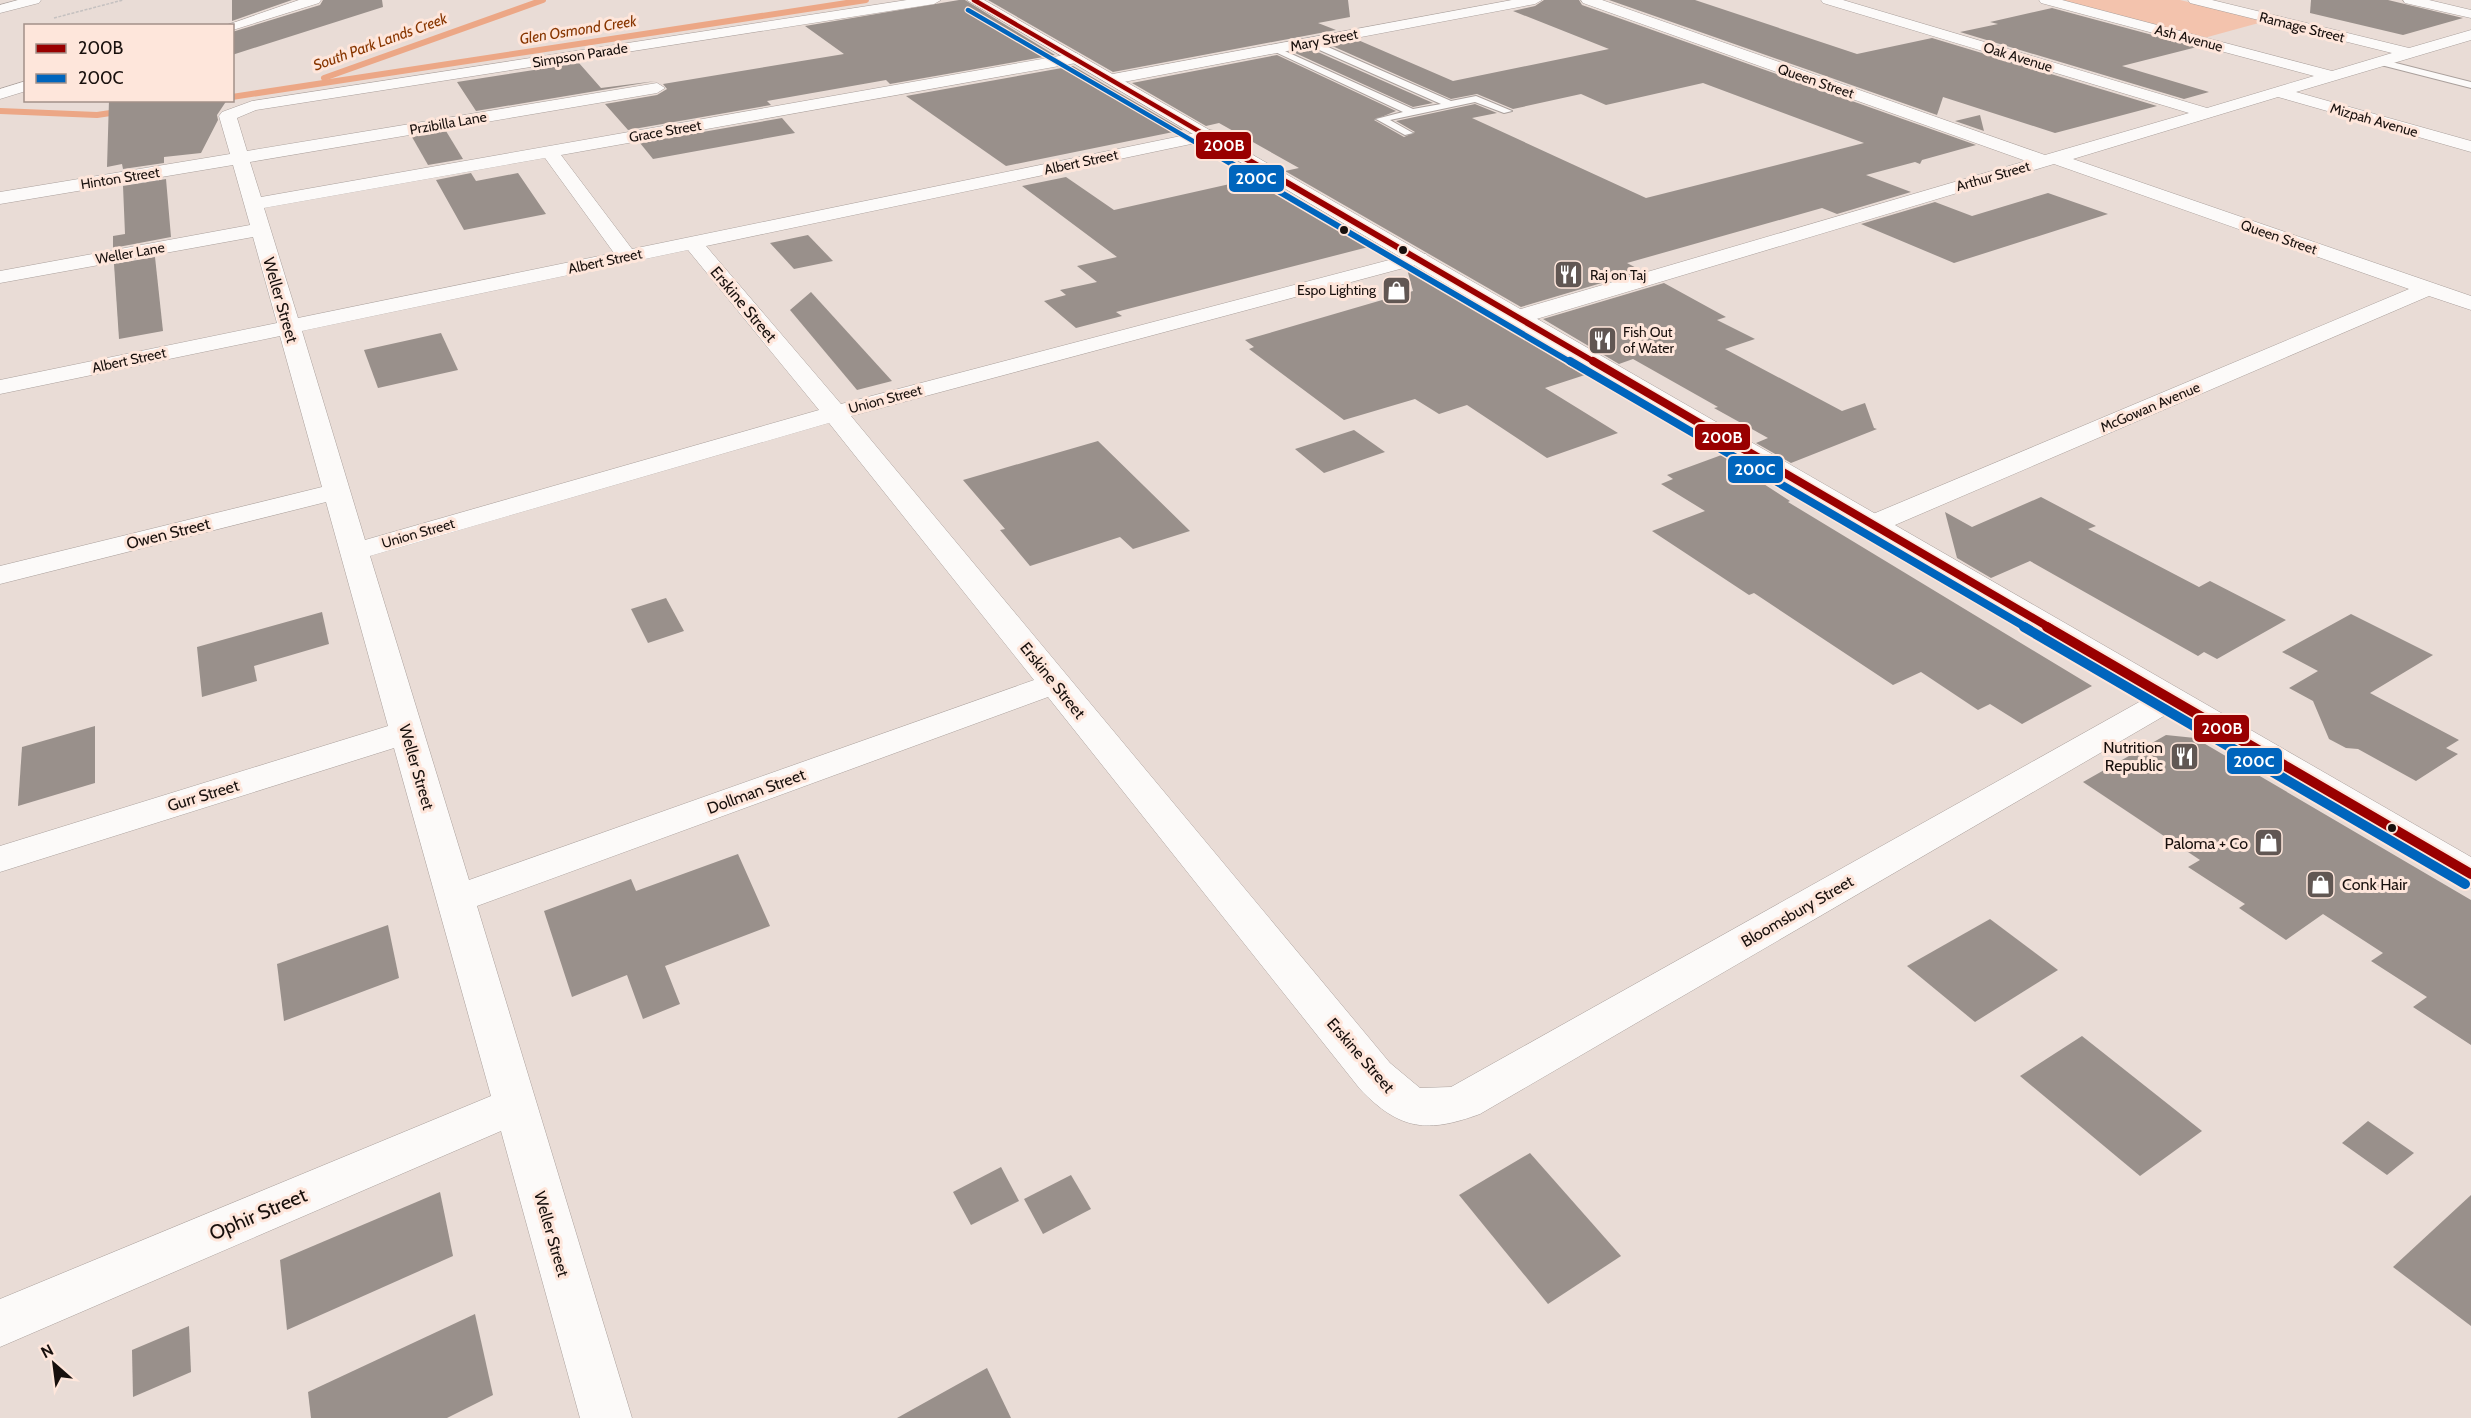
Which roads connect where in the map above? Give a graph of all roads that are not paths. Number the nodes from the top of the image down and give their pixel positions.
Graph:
1 (34, 0) edge
2 (314, 0) edge
3 (934, 0) edge
4 (974, 0) edge
5 (1588, 0) edge
6 (1828, 0) edge
7 (2046, 0) edge
8 (2195, 0) edge
9 (2410, 0) edge
10 (1524, 1) edge
11 (0, 9) edge
12 (2471, 14) edge
13 (234, 25) edge
14 (2471, 35) edge
15 (1309, 42) junction
16 (1273, 49) junction
17 (2409, 53) junction
18 (1076, 58) junction
19 (2380, 62) junction
20 (2332, 76) junction
21 (1113, 79) junction
22 (2471, 85) edge
23 (24, 87) edge
24 (657, 88) dead end
25 (2278, 92) junction
26 (0, 94) edge
27 (1449, 104) junction
28 (1507, 111) dead end
29 (1411, 112) junction
30 (2207, 113) junction
31 (228, 116) joint
32 (1408, 133) dead end
33 (1210, 135) junction
34 (2471, 147) edge
35 (549, 152) junction
36 (240, 159) junction
37 (2049, 160) junction
38 (0, 198) edge
39 (257, 217) junction
40 (692, 242) junction
41 (627, 256) junction
42 (1419, 258) junction
43 (0, 277) edge
44 (2428, 288) junction
45 (2471, 303) edge
46 (1515, 318) junction
47 (289, 327) junction
48 (0, 387) edge
49 (835, 413) junction
50 (337, 491) junction
51 (1871, 525) junction
52 (354, 552) junction
53 (0, 575) edge
54 (1056, 683) junction
55 (2169, 699) junction
56 (407, 732) junction
57 (0, 859) edge
58 (2466, 864) edge
59 (456, 899) junction
60 (515, 1106) junction
61 (1420, 1108) joint
62 (0, 1323) edge
63 (606, 1418) edge

1 - 11 street
2 - 13 street
3 - 31 street, Simpson Parade
4 - 18 street
5 - 37 street, Queen Street
6 - 30 street, Oak Avenue
7 - 20 street, Ash Avenue
8 - 17 street, Ramage Street
9 - 12 street
10 - 15 street, Mary Street
14 - 17 street, Arthur Street
15 - 16 street, Mary Street
15 - 27 lane
16 - 21 street, Mary Street
16 - 29 lane
17 - 19 street, Arthur Street
18 - 21 street
18 - 35 street, Grace Street
19 - 20 street, Arthur Street
19 - 22 lane
20 - 25 street, Arthur Street
21 - 33 street
23 - 26 street
24 - 36 street, Przibilla Lane
25 - 30 street, Arthur Street
25 - 34 street, Mizpah Avenue
27 - 28 lane
27 - 29 lane
29 - 32 lane
30 - 37 street, Arthur Street
31 - 36 street, Weller Street
33 - 40 street, Albert Street
33 - 42 street
35 - 39 street, Grace Street
35 - 41 street
36 - 38 street, Hinton Street
36 - 39 street, Weller Street
37 - 44 street, Queen Street
37 - 46 street, Arthur Street
39 - 43 street, Weller Lane
39 - 47 street, Weller Street
40 - 41 street, Albert Street
40 - 49 street, Erskine Street
41 - 47 street, Albert Street
42 - 46 street
42 - 49 street, Union Street
44 - 45 street, Queen Street
44 - 51 street, McGowan Avenue
46 - 51 street
47 - 48 street, Albert Street
47 - 50 street, Weller Street
49 - 52 street, Union Street
49 - 54 street, Erskine Street
50 - 52 street, Weller Street
50 - 53 street, Owen Street
51 - 55 street
52 - 56 street, Weller Street
54 - 59 street, Dollman Street
54 - 61 street, Erskine Street
55 - 58 street
55 - 61 street, Bloomsbury Street
56 - 57 street, Gurr Street
56 - 59 street, Weller Street
59 - 60 street, Weller Street
60 - 62 street, Ophir Street
60 - 63 street, Weller Street

